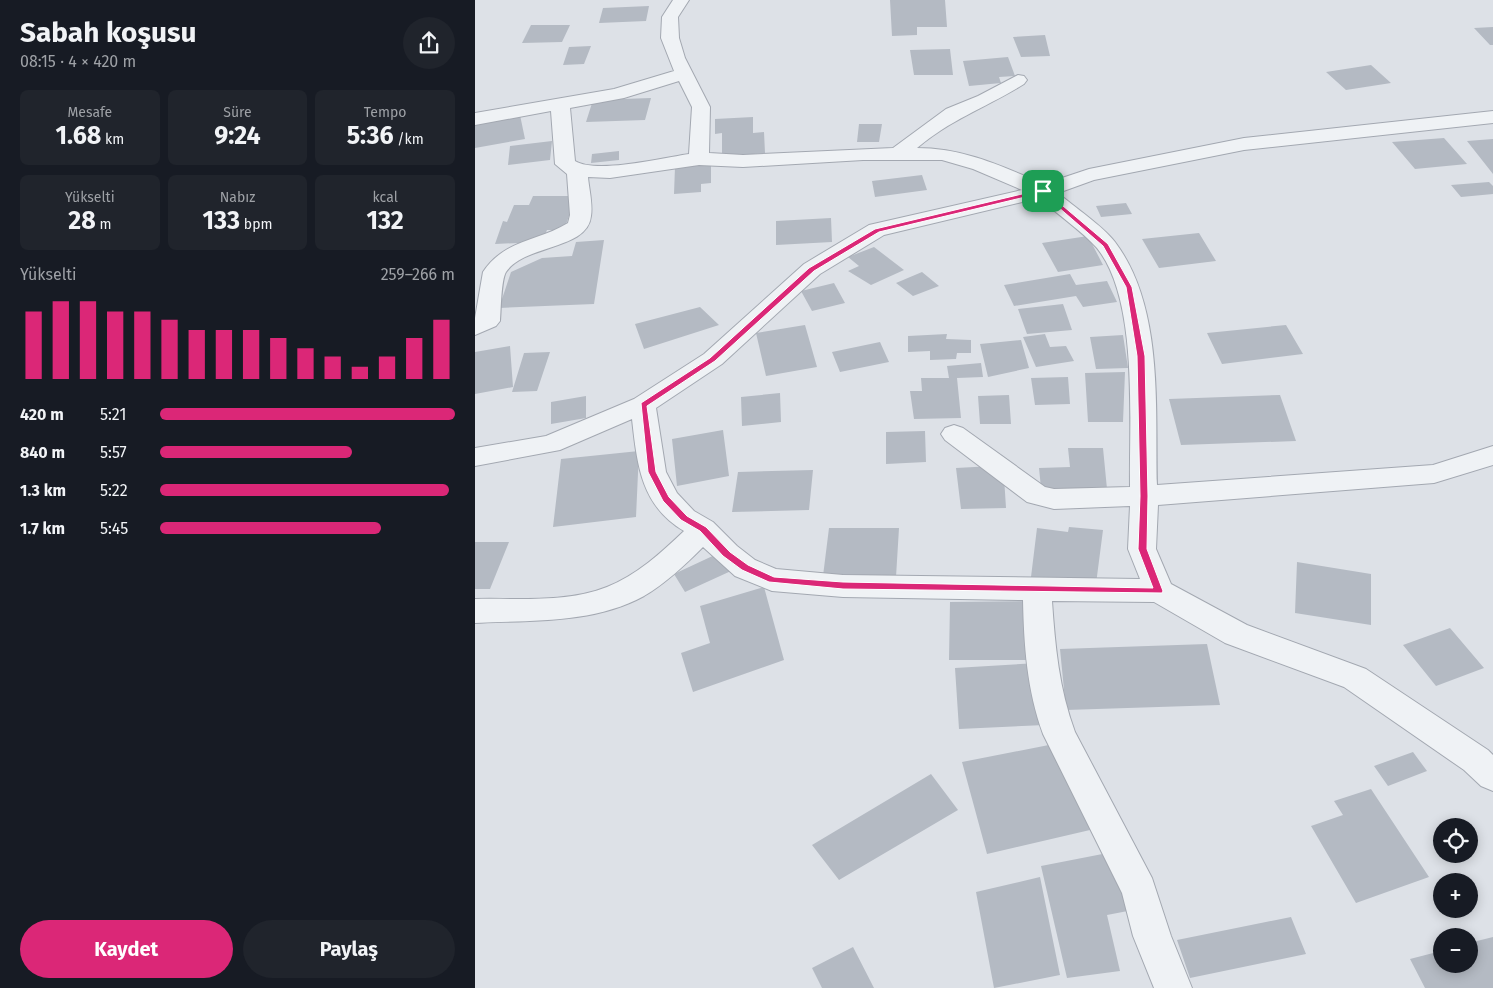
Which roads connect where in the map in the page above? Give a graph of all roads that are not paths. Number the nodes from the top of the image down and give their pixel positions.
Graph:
1 (681, 0) edge
2 (685, 73) junction
3 (1018, 80) dead end
4 (560, 105) junction
5 (1493, 117) edge
6 (475, 119) edge
7 (898, 154) junction
8 (699, 159) junction
9 (577, 171) junction
10 (1043, 191) junction
11 (475, 328) edge
12 (643, 405) junction
13 (954, 434) dead end
14 (1493, 455) edge
15 (475, 457) edge
16 (1144, 496) junction
17 (703, 529) junction
18 (1037, 589) junction
19 (1159, 591) junction
20 (475, 611) edge
21 (1493, 776) edge
22 (1173, 988) edge

1 - 2 street
2 - 4 street
2 - 8 street
3 - 7 street
4 - 6 street
4 - 9 street
5 - 10 street
7 - 8 street
7 - 10 street
8 - 9 street
9 - 11 street
10 - 12 street
10 - 16 street
12 - 15 street
12 - 17 street
13 - 16 street
14 - 16 street
16 - 19 street
17 - 18 street
17 - 20 street
18 - 19 street
18 - 22 street
19 - 21 street

